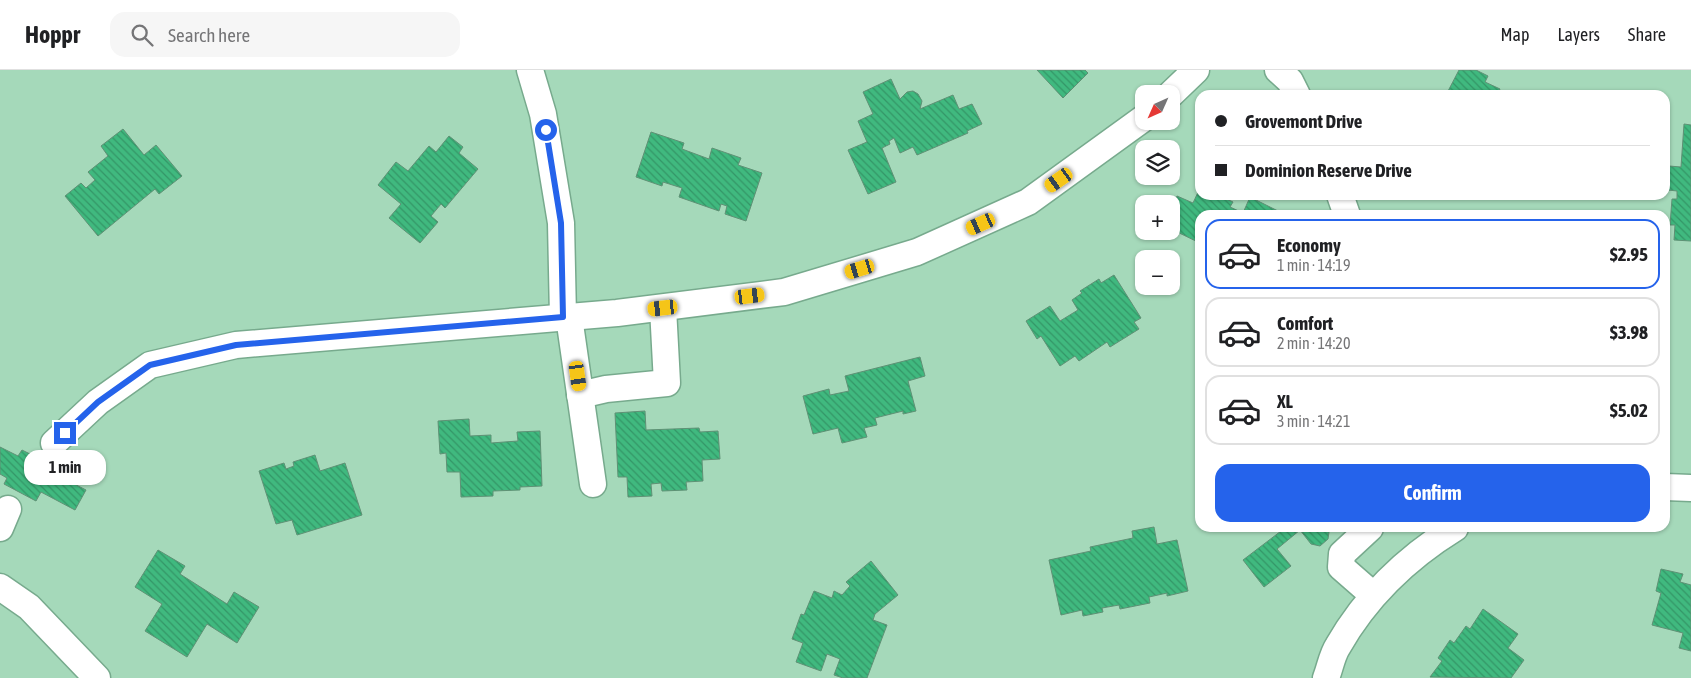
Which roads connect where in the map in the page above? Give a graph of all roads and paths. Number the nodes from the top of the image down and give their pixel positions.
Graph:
1 (530, 70) edge
2 (1196, 70) edge
3 (1278, 70) edge
4 (1180, 85) edge
5 (1294, 90) edge
6 (1135, 125) edge
7 (663, 308) junction
8 (566, 317) junction
9 (580, 395) junction
10 (54, 443) dead end
11 (593, 484) dead end
12 (1670, 487) edge
13 (1691, 488) edge
14 (1366, 532) edge
15 (1437, 532) edge
16 (0, 587) edge
17 (1373, 595) junction
18 (97, 678) edge
19 (1326, 678) edge

1 - 8 street
2 - 4 street
3 - 5 street
6 - 7 street
7 - 8 street
7 - 9 street
8 - 9 street
8 - 10 street
9 - 11 street
12 - 13 street
14 - 17 street
15 - 17 street
16 - 18 street
17 - 19 street

